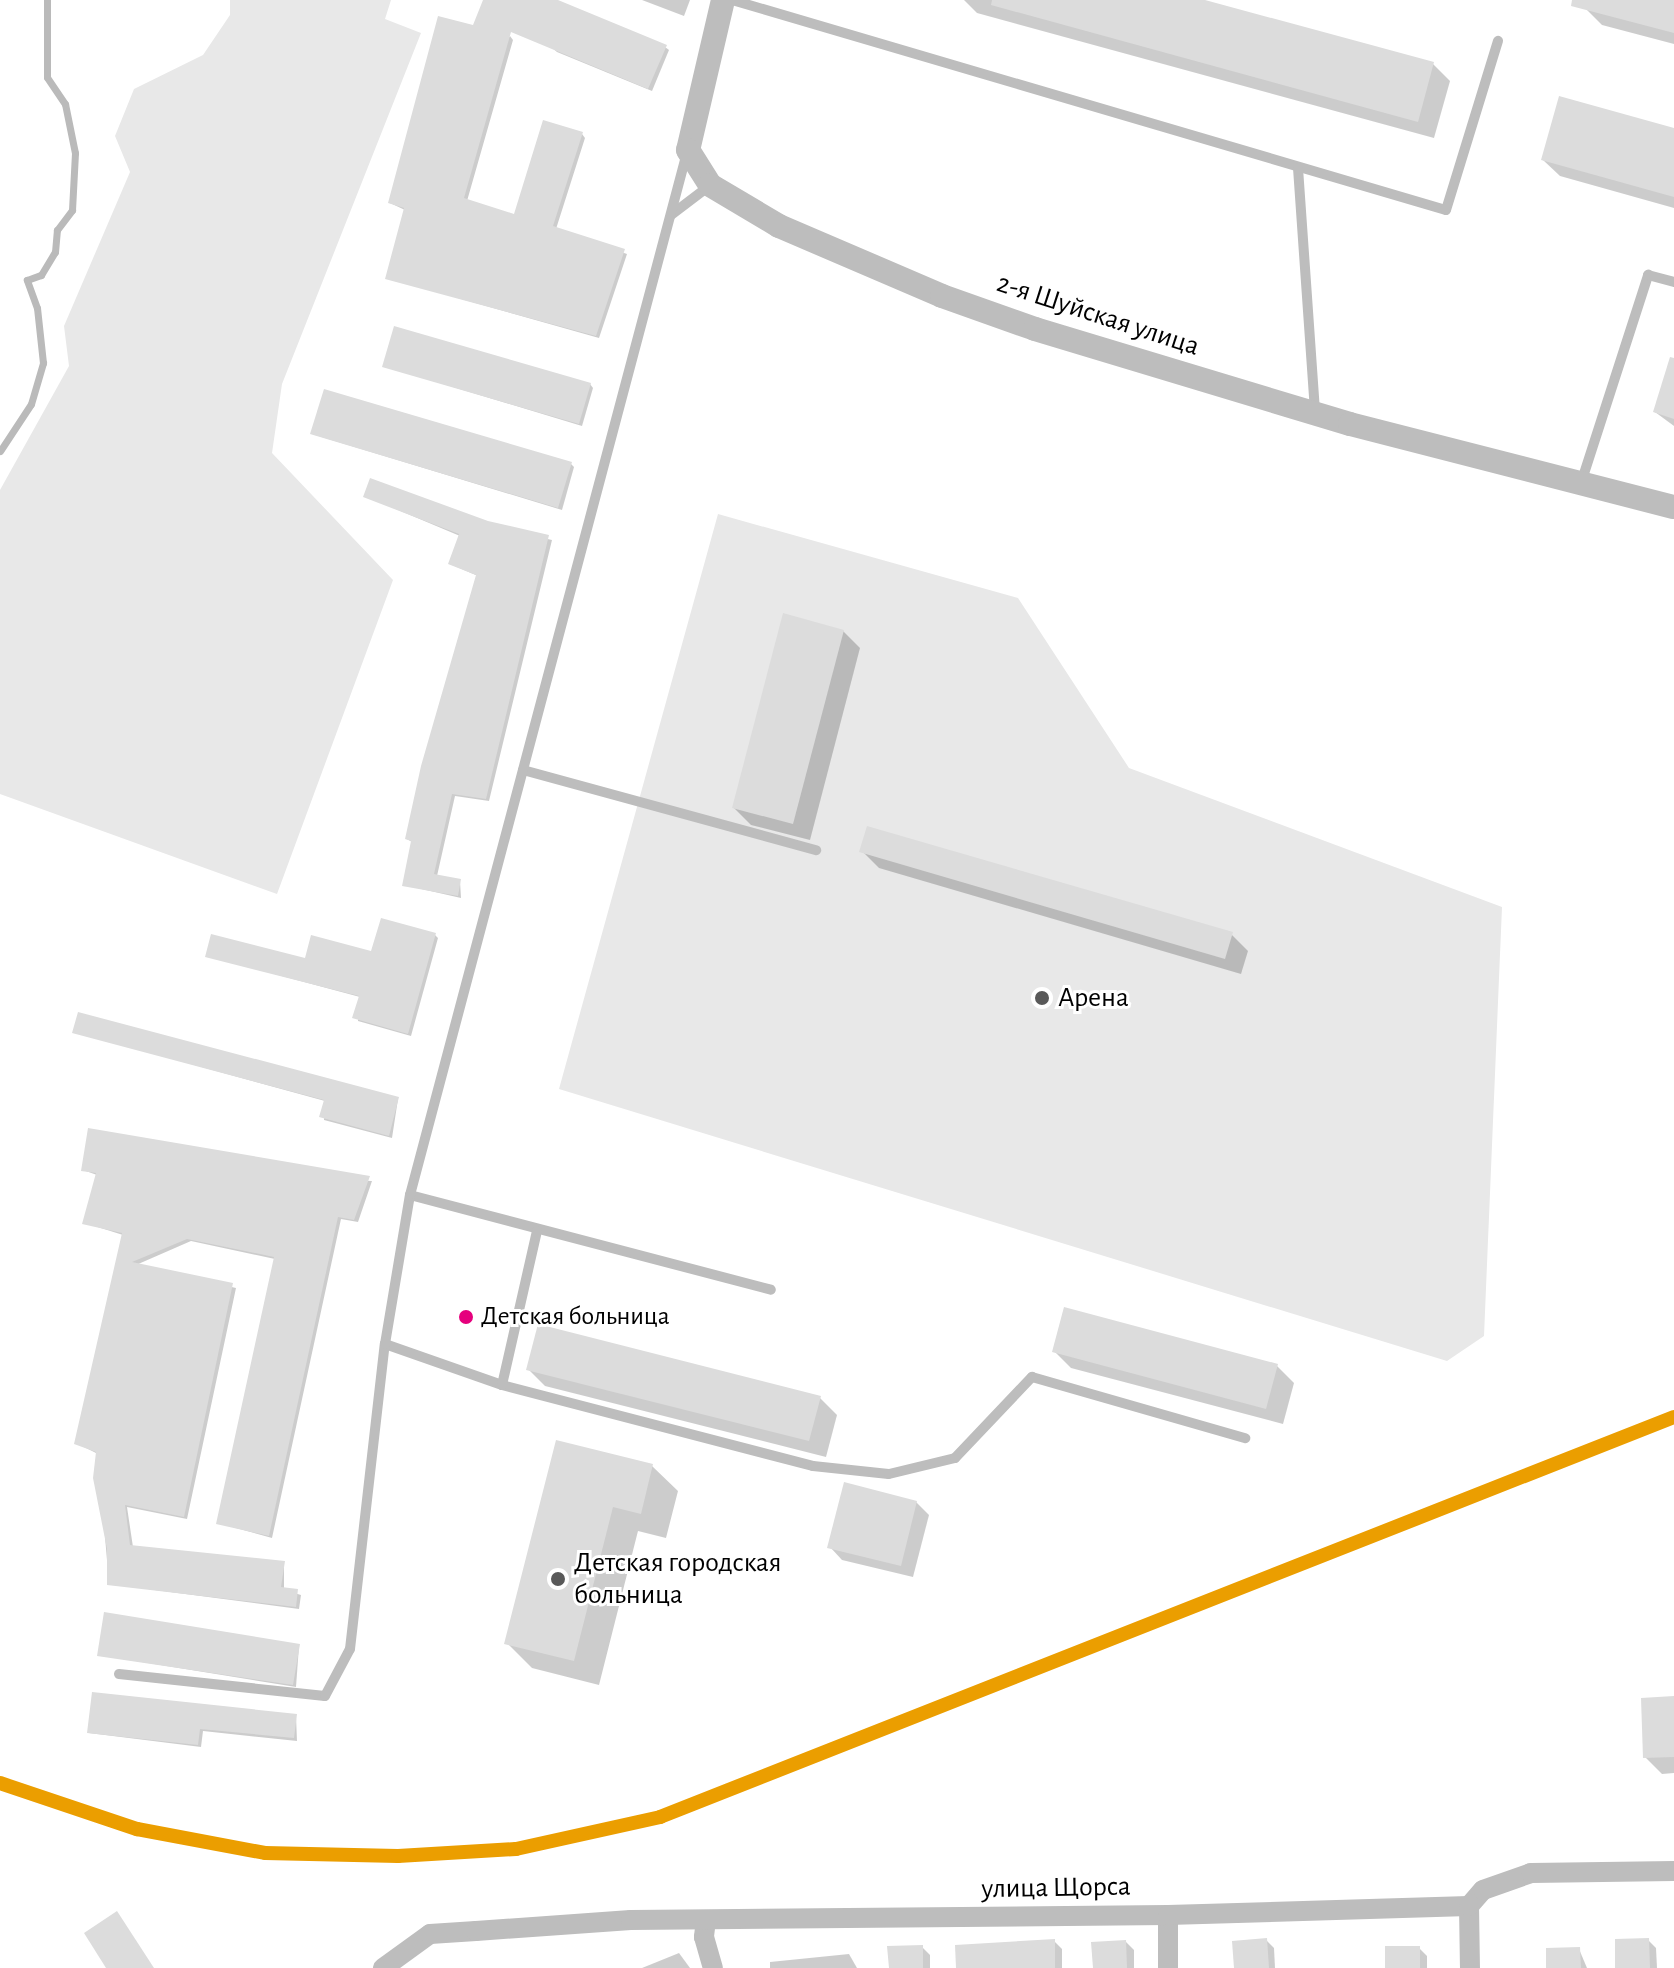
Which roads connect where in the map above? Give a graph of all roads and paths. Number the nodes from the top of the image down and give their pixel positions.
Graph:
1 (723, 0) edge
2 (732, 0) edge
3 (1498, 41) dead end
4 (688, 150) junction
5 (1298, 168) junction
6 (710, 185) junction
7 (671, 216) junction
8 (1674, 282) edge
9 (1315, 414) junction
10 (1581, 483) junction
11 (1674, 507) edge
12 (523, 770) junction
13 (816, 850) dead end
14 (410, 1195) junction
15 (537, 1231) junction
16 (771, 1290) dead end
17 (385, 1344) junction
18 (502, 1385) junction
19 (1245, 1438) dead end
20 (119, 1674) dead end
21 (1674, 1871) edge
22 (1469, 1906) junction
23 (1168, 1915) junction
24 (706, 1920) junction
25 (383, 1968) edge
26 (713, 1968) edge
27 (1168, 1968) edge
28 (1470, 1968) edge

1 - 4 street
2 - 5 lane
3 - 5 lane
4 - 6 street, 2-я Шуйская улица
4 - 7 lane
5 - 9 lane
6 - 7 lane
6 - 9 street, 2-я Шуйская улица
7 - 12 lane
8 - 10 lane
9 - 10 street, 2-я Шуйская улица
10 - 11 street, 2-я Шуйская улица
12 - 13 lane
12 - 14 lane
14 - 15 lane
14 - 17 lane
15 - 16 lane
15 - 18 lane
17 - 18 lane
17 - 20 lane
18 - 19 lane
21 - 22 street
22 - 23 street, улица Щорса
22 - 28 street
23 - 24 street, улица Щорса
23 - 27 street
24 - 25 street, улица Щорса
24 - 26 street

